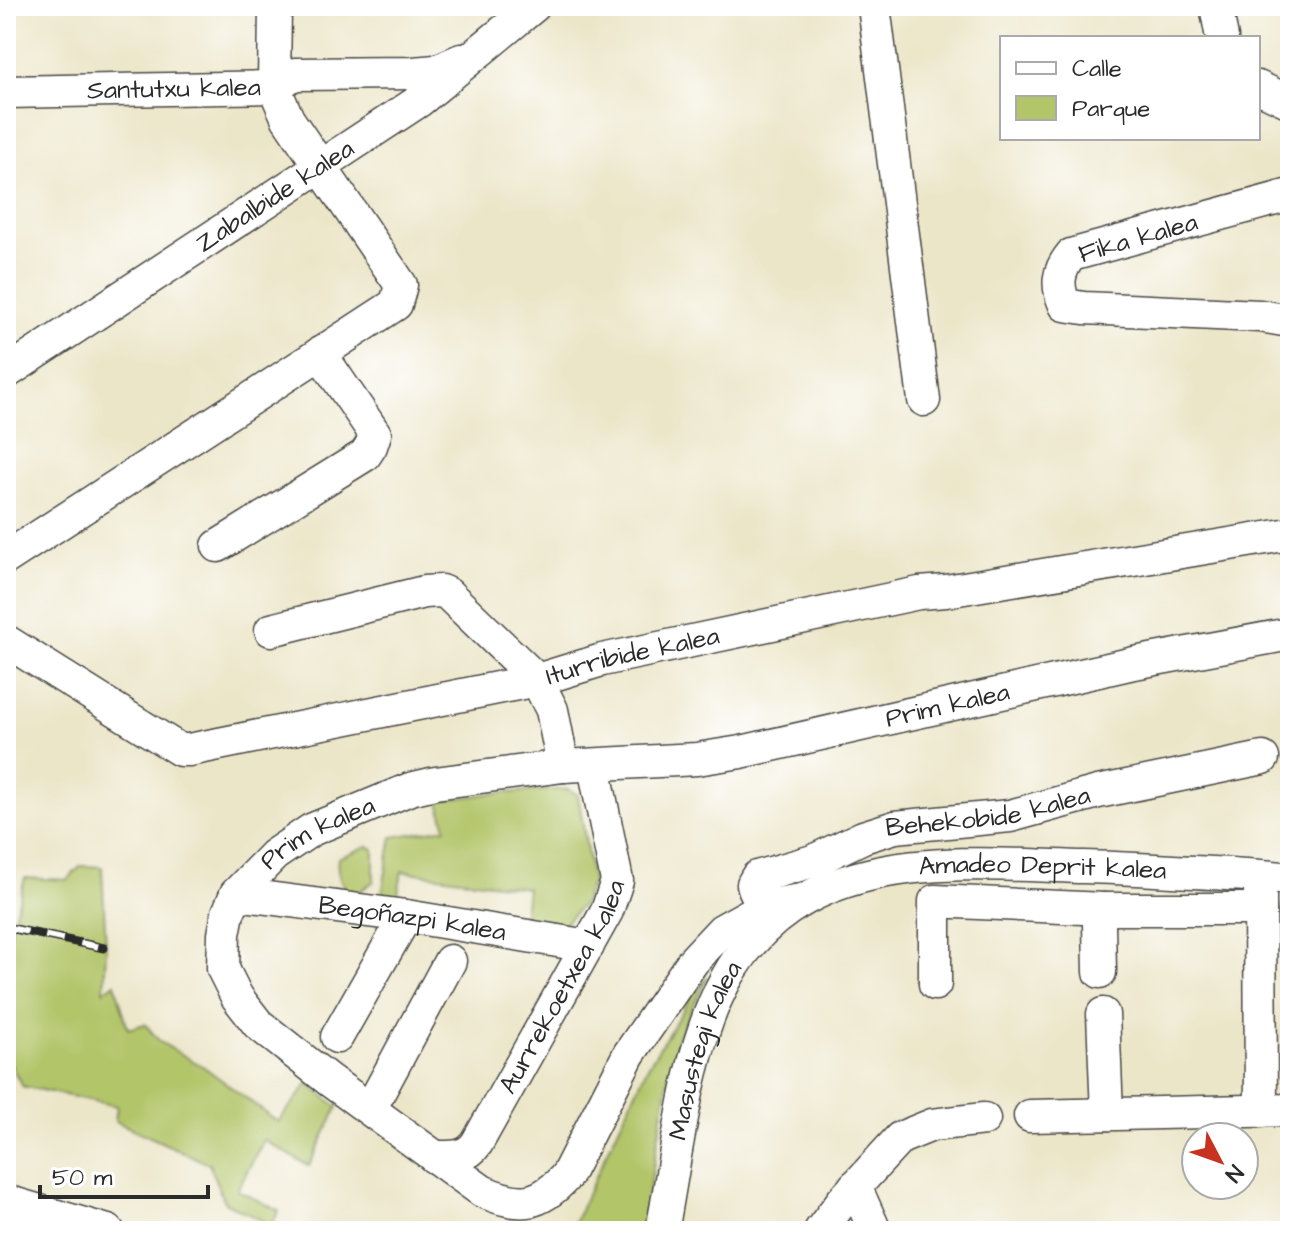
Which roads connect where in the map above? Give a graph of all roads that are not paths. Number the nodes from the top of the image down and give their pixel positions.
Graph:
1 (275, 6) edge
2 (534, 6) edge
3 (874, 6) edge
4 (1216, 6) edge
5 (1222, 36) edge
6 (477, 54) junction
7 (274, 87) junction
8 (1260, 88) edge
9 (6, 92) edge
10 (1290, 102) edge
11 (320, 166) junction
12 (1290, 195) edge
13 (1290, 321) edge
14 (320, 353) junction
15 (6, 373) edge
16 (924, 400) dead end
17 (1290, 534) edge
18 (218, 546) dead end
19 (6, 558) edge
20 (271, 630) dead end
21 (1290, 634) edge
22 (6, 641) edge
23 (537, 680) junction
24 (1263, 758) dead end
25 (578, 766) junction
26 (1274, 878) edge
27 (236, 894) junction
28 (787, 902) junction
29 (1104, 909) junction
30 (1260, 909) junction
31 (406, 916) junction
32 (588, 946) junction
33 (695, 960) junction
34 (450, 961) dead end
35 (738, 961) junction
36 (1100, 972) dead end
37 (935, 984) dead end
38 (1103, 1014) dead end
39 (337, 1037) dead end
40 (370, 1109) junction
41 (1276, 1111) edge
42 (1107, 1114) junction
43 (1030, 1116) dead end
44 (984, 1119) dead end
45 (470, 1152) junction
46 (434, 1157) junction
47 (474, 1185) junction
48 (855, 1186) junction
49 (6, 1201) edge
50 (108, 1231) edge
51 (662, 1231) edge
52 (820, 1231) edge
53 (875, 1231) edge

1 - 7 street
2 - 6 street, Zabalbide kalea
3 - 16 street
4 - 5 street
6 - 7 street, Santutxu kalea
6 - 11 street, Zabalbide kalea
7 - 9 street, Santutxu kalea
7 - 11 street
8 - 10 street
11 - 14 street
11 - 15 street, Zabalbide kalea
12 - 13 street, Fika kalea
14 - 18 street
14 - 19 street
17 - 23 street, Iturribide kalea
20 - 23 street
21 - 25 street, Prim kalea
22 - 23 street, Iturribide kalea
23 - 25 street, Aurrekoetxea kalea
24 - 28 street, Behekobide kalea
25 - 27 street, Prim kalea
25 - 32 street, Aurrekoetxea kalea
26 - 28 street, Amadeo Deprit kalea
26 - 30 street
27 - 31 street, Begoñazpi kalea
27 - 40 street, Prim kalea
28 - 33 street, Prim kalea
28 - 35 street, Masustegi kalea
29 - 30 street
29 - 36 street
29 - 37 street
30 - 41 street
31 - 32 street, Begoñazpi kalea
31 - 39 street
32 - 45 street, Aurrekoetxea kalea
33 - 35 street
33 - 47 street, Prim kalea
34 - 40 street
35 - 51 street, Masustegi kalea
38 - 42 street
40 - 46 street, Prim kalea
41 - 42 street
42 - 43 street
44 - 48 street
45 - 46 street
45 - 47 street
46 - 47 street, Prim kalea
48 - 52 street
48 - 53 street
49 - 50 street

